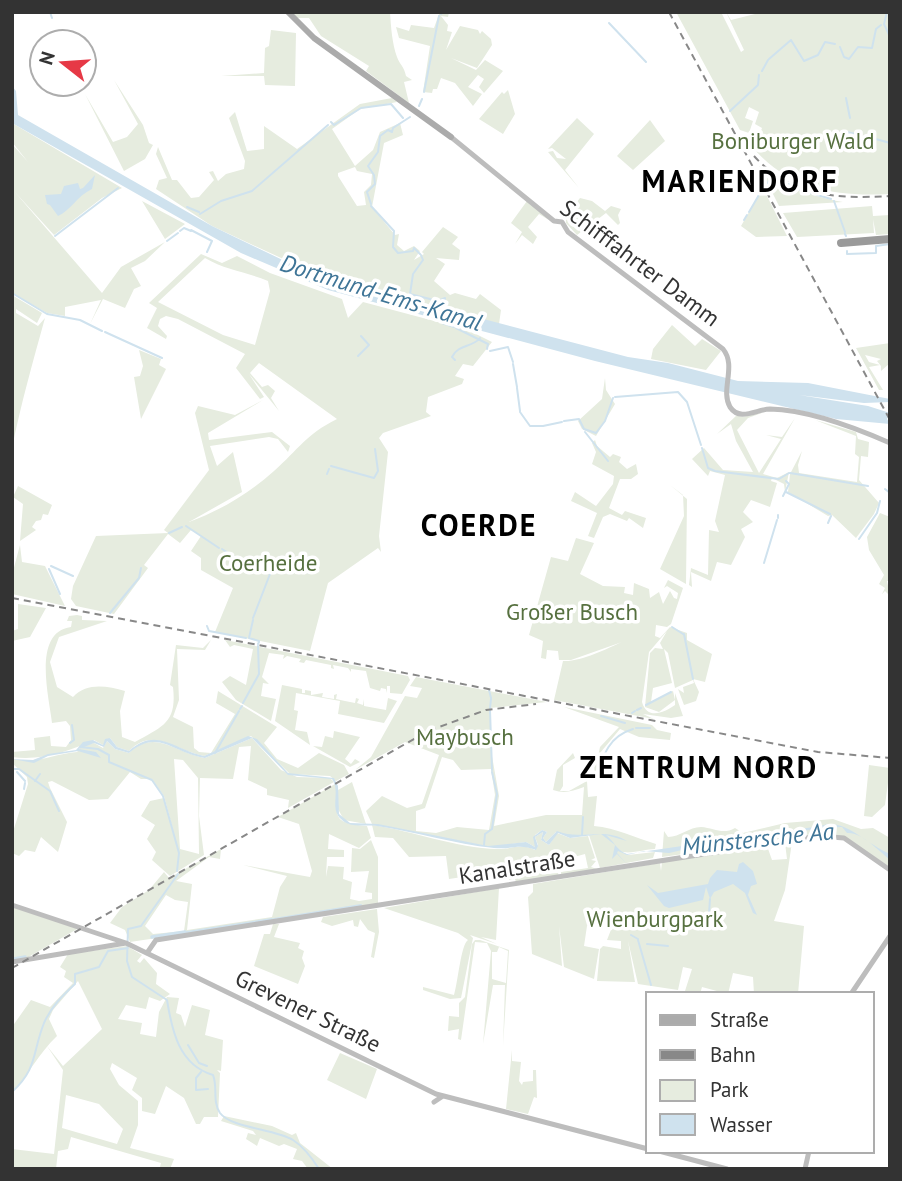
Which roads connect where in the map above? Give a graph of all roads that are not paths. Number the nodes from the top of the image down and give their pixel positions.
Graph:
1 (286, 12) edge
2 (451, 137) joint
3 (890, 239) edge
4 (841, 243) dead end
5 (890, 443) edge
6 (890, 870) edge
7 (12, 905) edge
8 (890, 938) edge
9 (128, 944) junction
10 (147, 953) junction
11 (12, 962) edge
12 (165, 962) junction
13 (854, 992) edge
14 (436, 1093) junction
15 (443, 1096) junction
16 (433, 1102) dead end
17 (646, 1146) edge
18 (646, 1147) edge
19 (667, 1153) edge
20 (676, 1153) edge
21 (727, 1169) edge
22 (736, 1169) edge

1 - 2 main road, Schifffahrter Damm
2 - 5 main road, Schifffahrter Damm
3 - 4 highway
6 - 10 main road, Kanalstraße
7 - 9 main road, Grevener Straße
8 - 13 main road
9 - 10 main road, Grevener Straße
9 - 11 main road
10 - 12 main road, Grevener Straße
12 - 14 main road, Grevener Straße
12 - 14 main road, Grevener Straße
14 - 15 main road, Grevener Straße
14 - 17 main road, Grevener Straße
15 - 16 main road
15 - 18 main road, Grevener Straße
19 - 21 main road
20 - 22 main road

